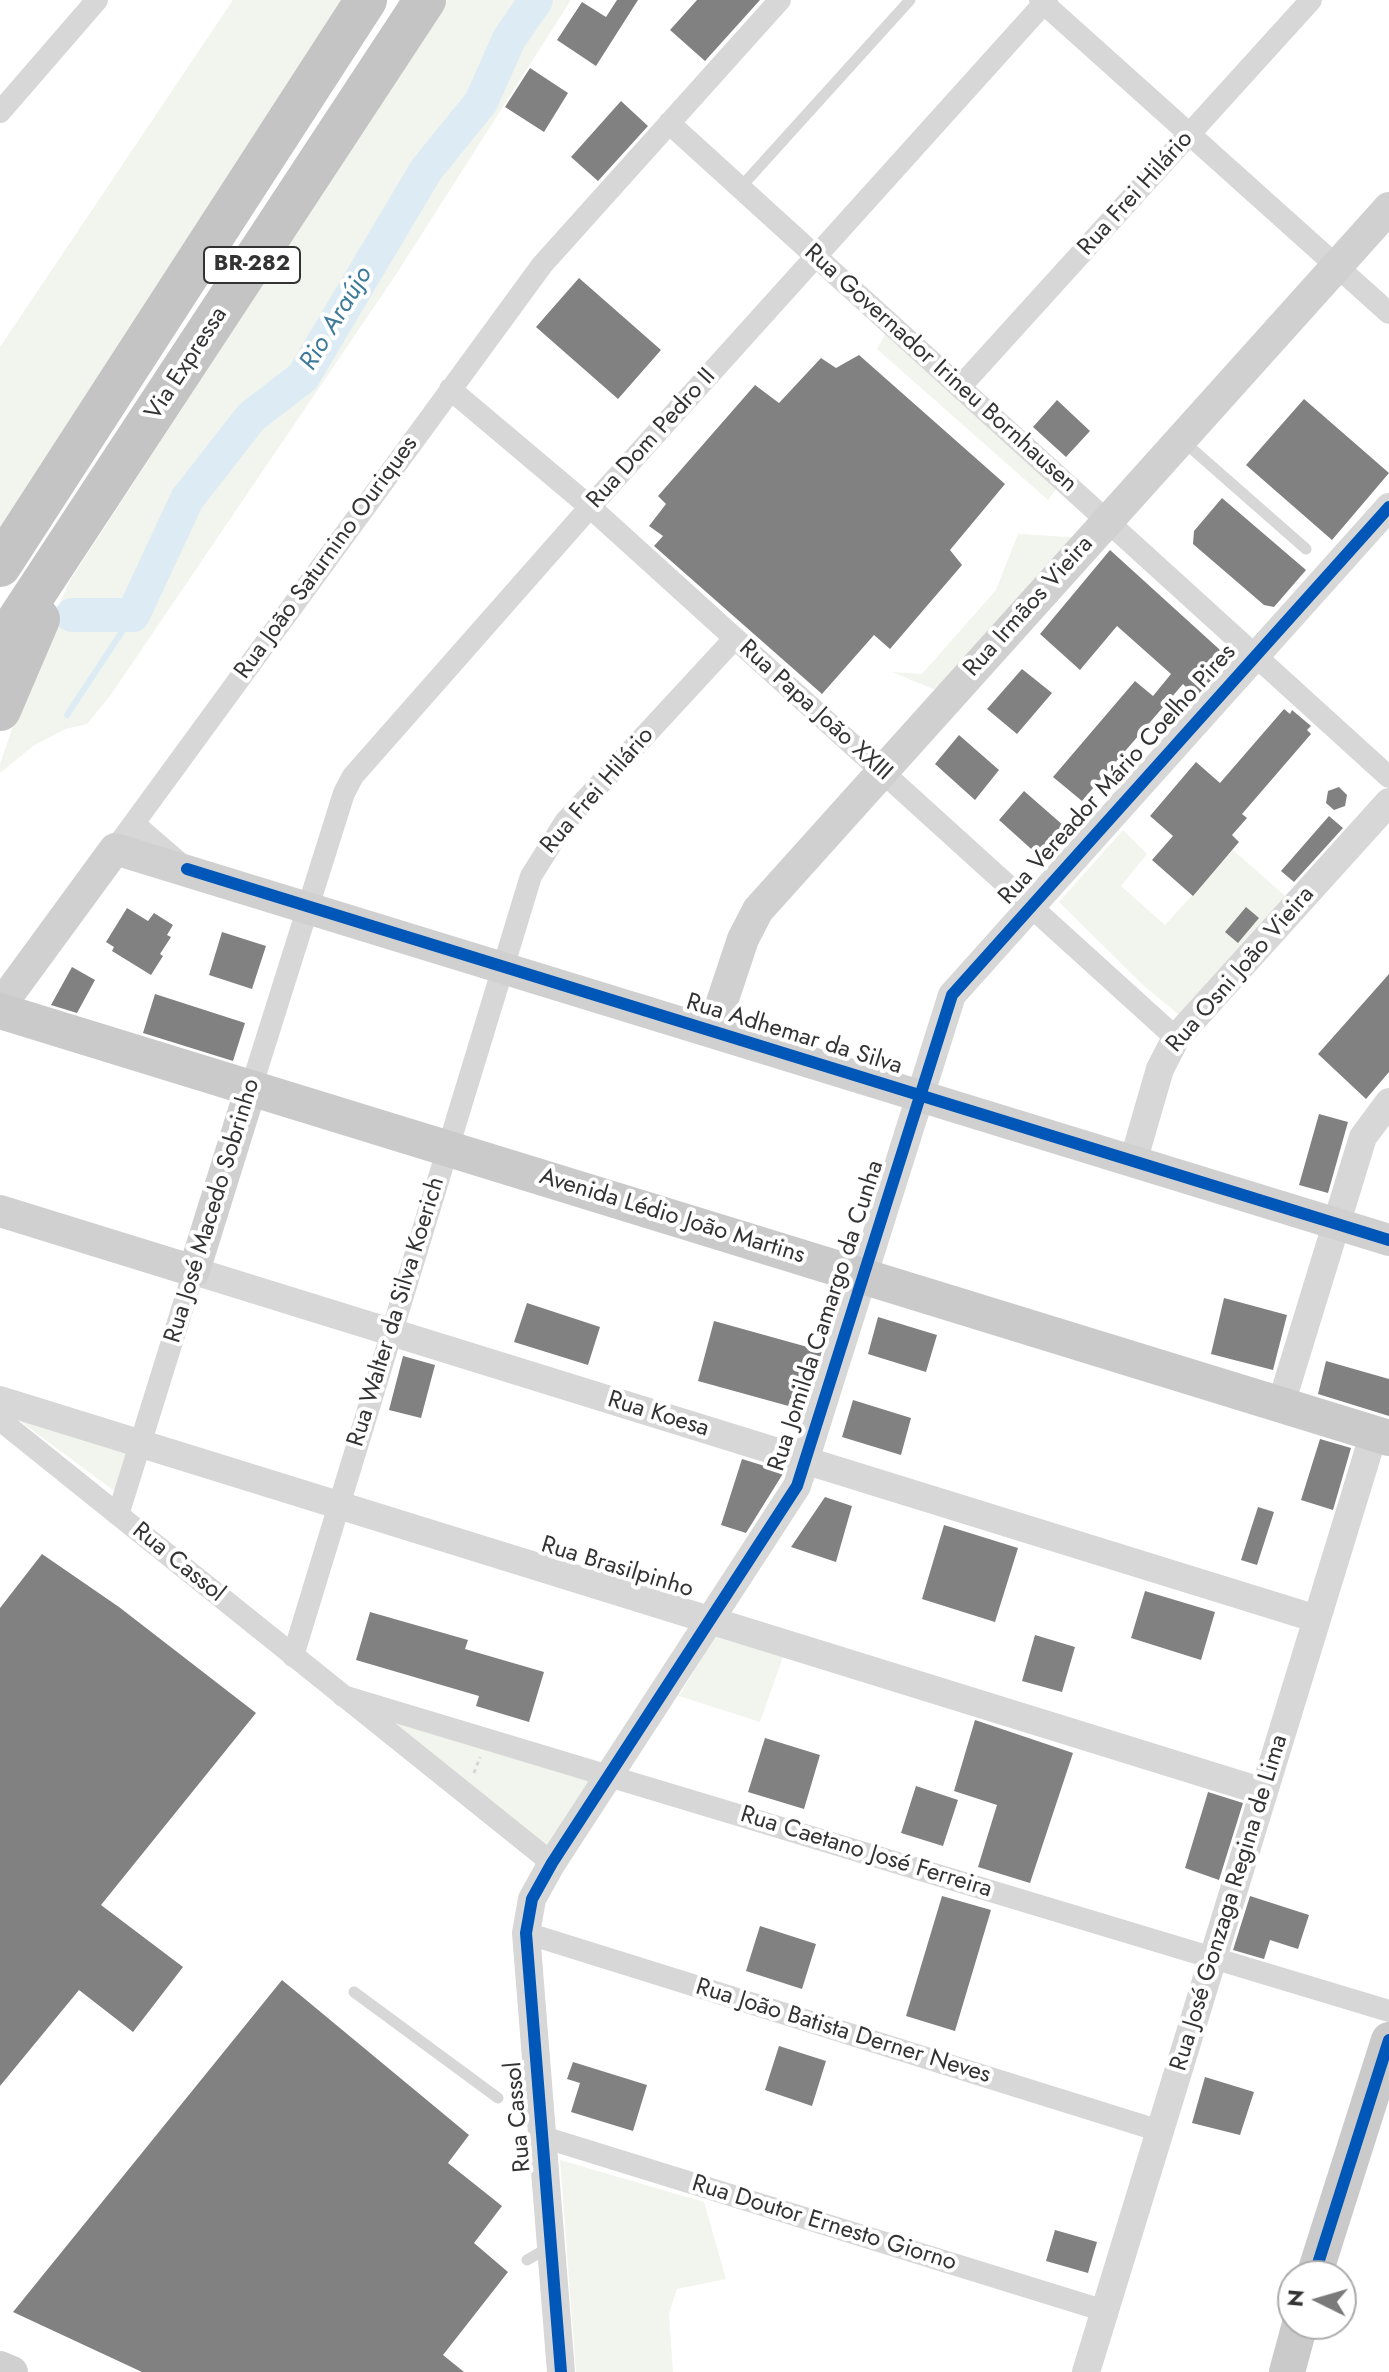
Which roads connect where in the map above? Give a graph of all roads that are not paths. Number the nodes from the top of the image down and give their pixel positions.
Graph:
1 (97, 0) edge
2 (366, 0) edge
3 (425, 0) edge
4 (780, 0) edge
5 (910, 0) edge
6 (1311, 0) edge
7 (1043, 1) edge
8 (0, 112) edge
9 (669, 123) junction
10 (1189, 134) junction
11 (740, 188) junction
12 (1389, 208) edge
13 (816, 257) junction
14 (1337, 266) junction
15 (1389, 313) edge
16 (960, 387) junction
17 (450, 389) junction
18 (1181, 439) junction
19 (590, 507) junction
20 (1389, 507) edge
21 (1107, 521) junction
22 (78, 530) junction
23 (1306, 549) dead end
24 (0, 566) edge
25 (735, 638) junction
26 (0, 647) edge
27 (1255, 655) junction
28 (0, 710) edge
29 (881, 771) junction
30 (1389, 777) edge
31 (1389, 802) edge
32 (139, 828) dead end
33 (115, 849) junction
34 (187, 869) junction
35 (1030, 906) junction
36 (307, 908) junction
37 (501, 968) junction
38 (0, 1008) edge
39 (712, 1032) junction
40 (1176, 1038) junction
41 (251, 1088) junction
42 (919, 1096) junction
43 (1389, 1102) edge
44 (447, 1148) junction
45 (1133, 1162) junction
46 (0, 1211) edge
47 (1335, 1224) junction
48 (1389, 1240) edge
49 (194, 1271) junction
50 (863, 1276) junction
51 (391, 1332) junction
52 (0, 1400) edge
53 (1281, 1404) junction
54 (0, 1420) edge
55 (1381, 1435) edge
56 (141, 1443) junction
57 (807, 1461) junction
58 (339, 1505) junction
59 (118, 1515) junction
60 (1317, 1619) junction
61 (711, 1620) junction
62 (293, 1656) junction
63 (343, 1696) junction
64 (611, 1776) junction
65 (1264, 1792) junction
66 (552, 1863) junction
67 (526, 1933) junction
68 (1213, 1958) junction
69 (354, 1992) dead end
70 (1389, 2011) edge
71 (1389, 2040) edge
72 (498, 2098) dead end
73 (1160, 2131) junction
74 (543, 2137) junction
75 (1319, 2260) edge
76 (1105, 2311) junction
77 (1296, 2340) edge
78 (0, 2367) edge
79 (12, 2372) edge
80 (561, 2372) edge
81 (1086, 2372) edge
82 (1287, 2372) edge

1 - 8 street
2 - 24 highway, Via Expressa / BR-282
3 - 22 highway, Via Expressa / BR-282
4 - 9 street, Rua João Saturnino Ouriques
5 - 11 lane
6 - 10 street, Rua Frei Hilário
7 - 10 street
7 - 13 street, Rua Dom Pedro II
9 - 11 street, Rua Governador Irineu Bornhausen
9 - 17 street, Rua João Saturnino Ouriques
10 - 14 street
10 - 16 street, Rua Frei Hilário
11 - 13 street, Rua Governador Irineu Bornhausen
12 - 14 main road, Rua Irmãos Vieira
13 - 16 street, Rua Governador Irineu Bornhausen
13 - 19 street, Rua Dom Pedro II
14 - 15 street
14 - 18 main road, Rua Irmãos Vieira
16 - 21 street, Rua Governador Irineu Bornhausen
17 - 19 street, Rua Papa João XXIII
17 - 33 street, Rua João Saturnino Ouriques
18 - 21 main road, Rua Irmãos Vieira
18 - 23 lane
19 - 25 street, Rua Papa João XXIII
19 - 36 street, Rua Dom Pedro II
20 - 27 street, Rua Vereador Mário Coelho Pires
21 - 27 street, Rua Governador Irineu Bornhausen
21 - 29 main road, Rua Irmãos Vieira
22 - 26 highway, Via Expressa / BR-282
22 - 28 highway
25 - 29 street, Rua Papa João XXIII
25 - 37 street, Rua Frei Hilário
27 - 30 street, Rua Governador Irineu Bornhausen
27 - 35 street, Rua Vereador Mário Coelho Pires
29 - 35 street, Rua Papa João XXIII
29 - 39 main road, Rua Irmãos Vieira
31 - 40 street, Rua Osni João Vieira
32 - 34 street
33 - 34 main road, Rua Adhemar da Silva
33 - 38 main road, Rua João Saturnino Ouriques
34 - 36 main road, Rua Adhemar da Silva
35 - 40 street, Rua Papa João XXIII
35 - 42 street, Rua Vereador Mário Coelho Pires
36 - 37 main road, Rua Adhemar da Silva
36 - 41 street, Rua José Macedo Sobrinho
37 - 39 main road, Rua Adhemar da Silva
37 - 44 street, Rua Walter da Silva Koerich
38 - 41 main road, Avenida Lédio João Martins
39 - 42 main road, Rua Adhemar da Silva
40 - 45 street, Rua Osni João Vieira
41 - 44 main road, Avenida Lédio João Martins
41 - 49 main road, Rua José Macedo Sobrinho
42 - 45 main road, Rua Adhemar da Silva
42 - 50 street, Rua Jomilda Camargo da Cunha
43 - 47 street
44 - 50 main road, Avenida Lédio João Martins
44 - 51 street, Rua Walter da Silva Koerich
45 - 47 main road, Rua Adhemar da Silva
46 - 49 main road, Rua Koesa
47 - 48 main road, Rua Adhemar da Silva
47 - 53 street
49 - 51 street, Rua Koesa
49 - 56 street, Rua José Macedo Sobrinho
50 - 53 main road, Avenida Lédio João Martins
50 - 57 street, Rua Jomilda Camargo da Cunha
51 - 57 street, Rua Koesa
51 - 58 street, Rua Walter da Silva Koerich
52 - 56 street, Rua Brasilpinho
53 - 55 main road, Avenida Lédio João Martins
54 - 59 street, Rua Cassol
55 - 60 street, Rua José Gonzaga Regina de Lima
56 - 58 street, Rua Brasilpinho
56 - 59 street, Rua José Macedo Sobrinho
57 - 60 street, Rua Koesa
57 - 61 street, Rua Jomilda Camargo da Cunha
58 - 61 street, Rua Brasilpinho
58 - 62 street, Rua Walter da Silva Koerich
59 - 62 street, Rua Cassol
60 - 65 street, Rua José Gonzaga Regina de Lima
61 - 64 street, Rua Jomilda Camargo da Cunha
61 - 65 street, Rua Brasilpinho
62 - 63 street, Rua Cassol
63 - 64 street, Rua Caetano José Ferreira
63 - 66 street, Rua Cassol
64 - 66 street, Rua Jomilda Camargo da Cunha
64 - 68 street, Rua Caetano José Ferreira
65 - 68 street, Rua José Gonzaga Regina de Lima
66 - 67 street, Rua Cassol
67 - 73 street, Rua João Batista Derner Neves
67 - 74 street, Rua Cassol
68 - 70 street, Rua Caetano José Ferreira
68 - 73 street, Rua José Gonzaga Regina de Lima
69 - 72 lane
71 - 75 main road
73 - 76 street, Rua José Gonzaga Regina de Lima
74 - 76 street, Rua Doutor Ernesto Giorno
74 - 80 street, Rua Cassol
76 - 81 street, Rua José Gonzaga Regina de Lima
77 - 82 main road
78 - 79 main road

